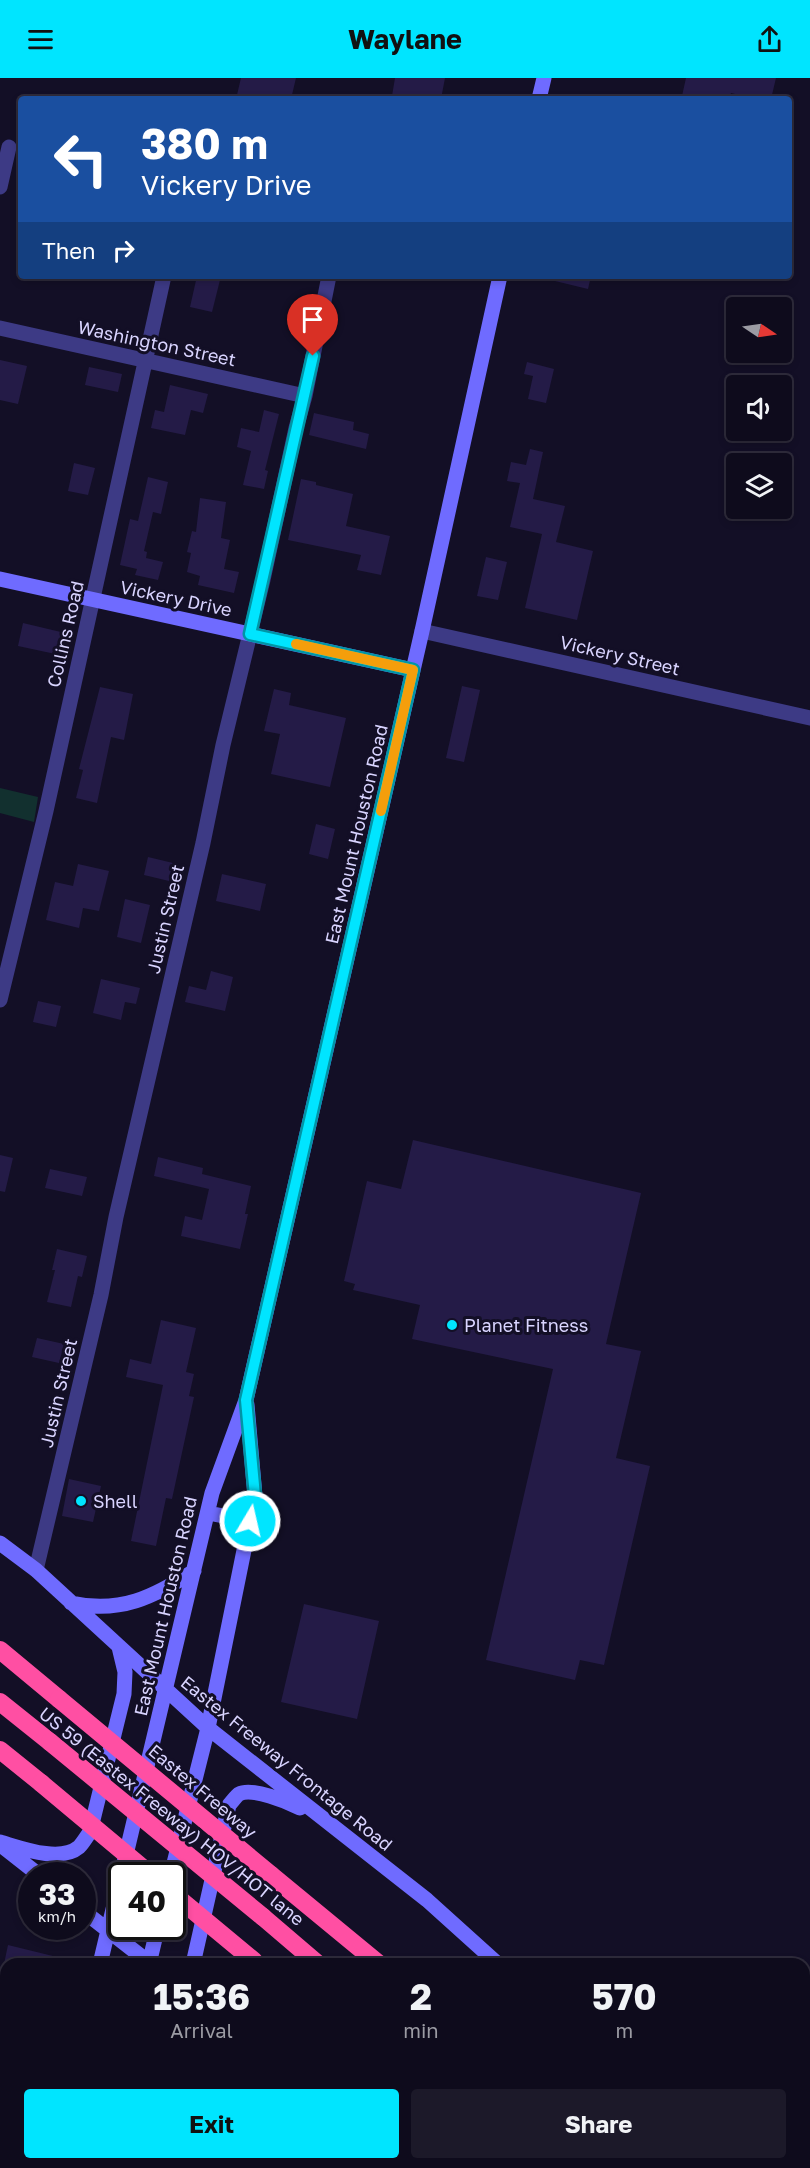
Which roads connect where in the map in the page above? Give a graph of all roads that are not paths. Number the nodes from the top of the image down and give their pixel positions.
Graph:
1 (544, 78) edge
2 (540, 96) edge
3 (9, 147) dead end
4 (0, 188) edge
5 (163, 279) edge
6 (328, 279) edge
7 (499, 279) edge
8 (0, 328) edge
9 (146, 360) junction
10 (305, 396) junction
11 (0, 579) edge
12 (93, 599) junction
13 (422, 631) junction
14 (250, 634) junction
15 (413, 670) junction
16 (810, 718) edge
17 (0, 1000) edge
18 (246, 1400) junction
19 (208, 1513) junction
20 (250, 1521) junction
21 (0, 1543) edge
22 (36, 1570) junction
23 (194, 1571) junction
24 (71, 1603) junction
25 (119, 1647) junction
26 (0, 1650) edge
27 (165, 1689) junction
28 (0, 1702) edge
29 (208, 1728) junction
30 (0, 1749) edge
31 (320, 1816) junction
32 (0, 1843) edge
33 (23, 1862) edge
34 (135, 1862) edge
35 (174, 1862) edge
36 (186, 1905) edge
37 (96, 1921) edge
38 (107, 1929) junction
39 (155, 1940) edge
40 (101, 1958) edge
41 (144, 1958) edge
42 (151, 1958) edge
43 (194, 1958) edge
44 (250, 1958) edge
45 (311, 1958) edge
46 (372, 1958) edge
47 (491, 1958) edge

1 - 2 street
3 - 4 street
5 - 9 street, Collins Road
6 - 10 street, Justin Street
7 - 13 street, East Mount Houston Road
8 - 9 street, Washington Street
9 - 10 street, Washington Street
9 - 12 street, Collins Road
10 - 14 street, Justin Street
11 - 12 street, Vickery Drive
12 - 14 street, Vickery Drive
12 - 17 street, Collins Road
13 - 15 street, East Mount Houston Road
13 - 16 street, Vickery Street
14 - 15 street, Vickery Drive
14 - 22 street, Justin Street
15 - 18 street, East Mount Houston Road
18 - 19 street, East Mount Houston Road
18 - 20 street, East Mount Houston Road
19 - 20 street
19 - 23 street, East Mount Houston Road
20 - 29 street, East Mount Houston Road
21 - 22 street, Eastex Freeway Frontage Road
22 - 24 street, Eastex Freeway Frontage Road
23 - 24 street
23 - 27 street, East Mount Houston Road
24 - 25 street, Eastex Freeway Frontage Road
25 - 27 street, Eastex Freeway Frontage Road
25 - 32 street
26 - 46 highway, Eastex Freeway, bridge
27 - 29 street, Eastex Freeway Frontage Road
27 - 38 street, East Mount Houston Road
28 - 45 highway, US 59 (Eastex Freeway) HOV/HOT lane, bridge
29 - 31 street, Eastex Freeway Frontage Road
29 - 35 street, East Mount Houston Road
30 - 34 highway, bridge
31 - 43 street
31 - 47 street, Eastex Freeway Frontage Road
32 - 33 street
36 - 44 highway, bridge
37 - 38 street
38 - 40 street, East Mount Houston Road
38 - 41 street
39 - 42 street

